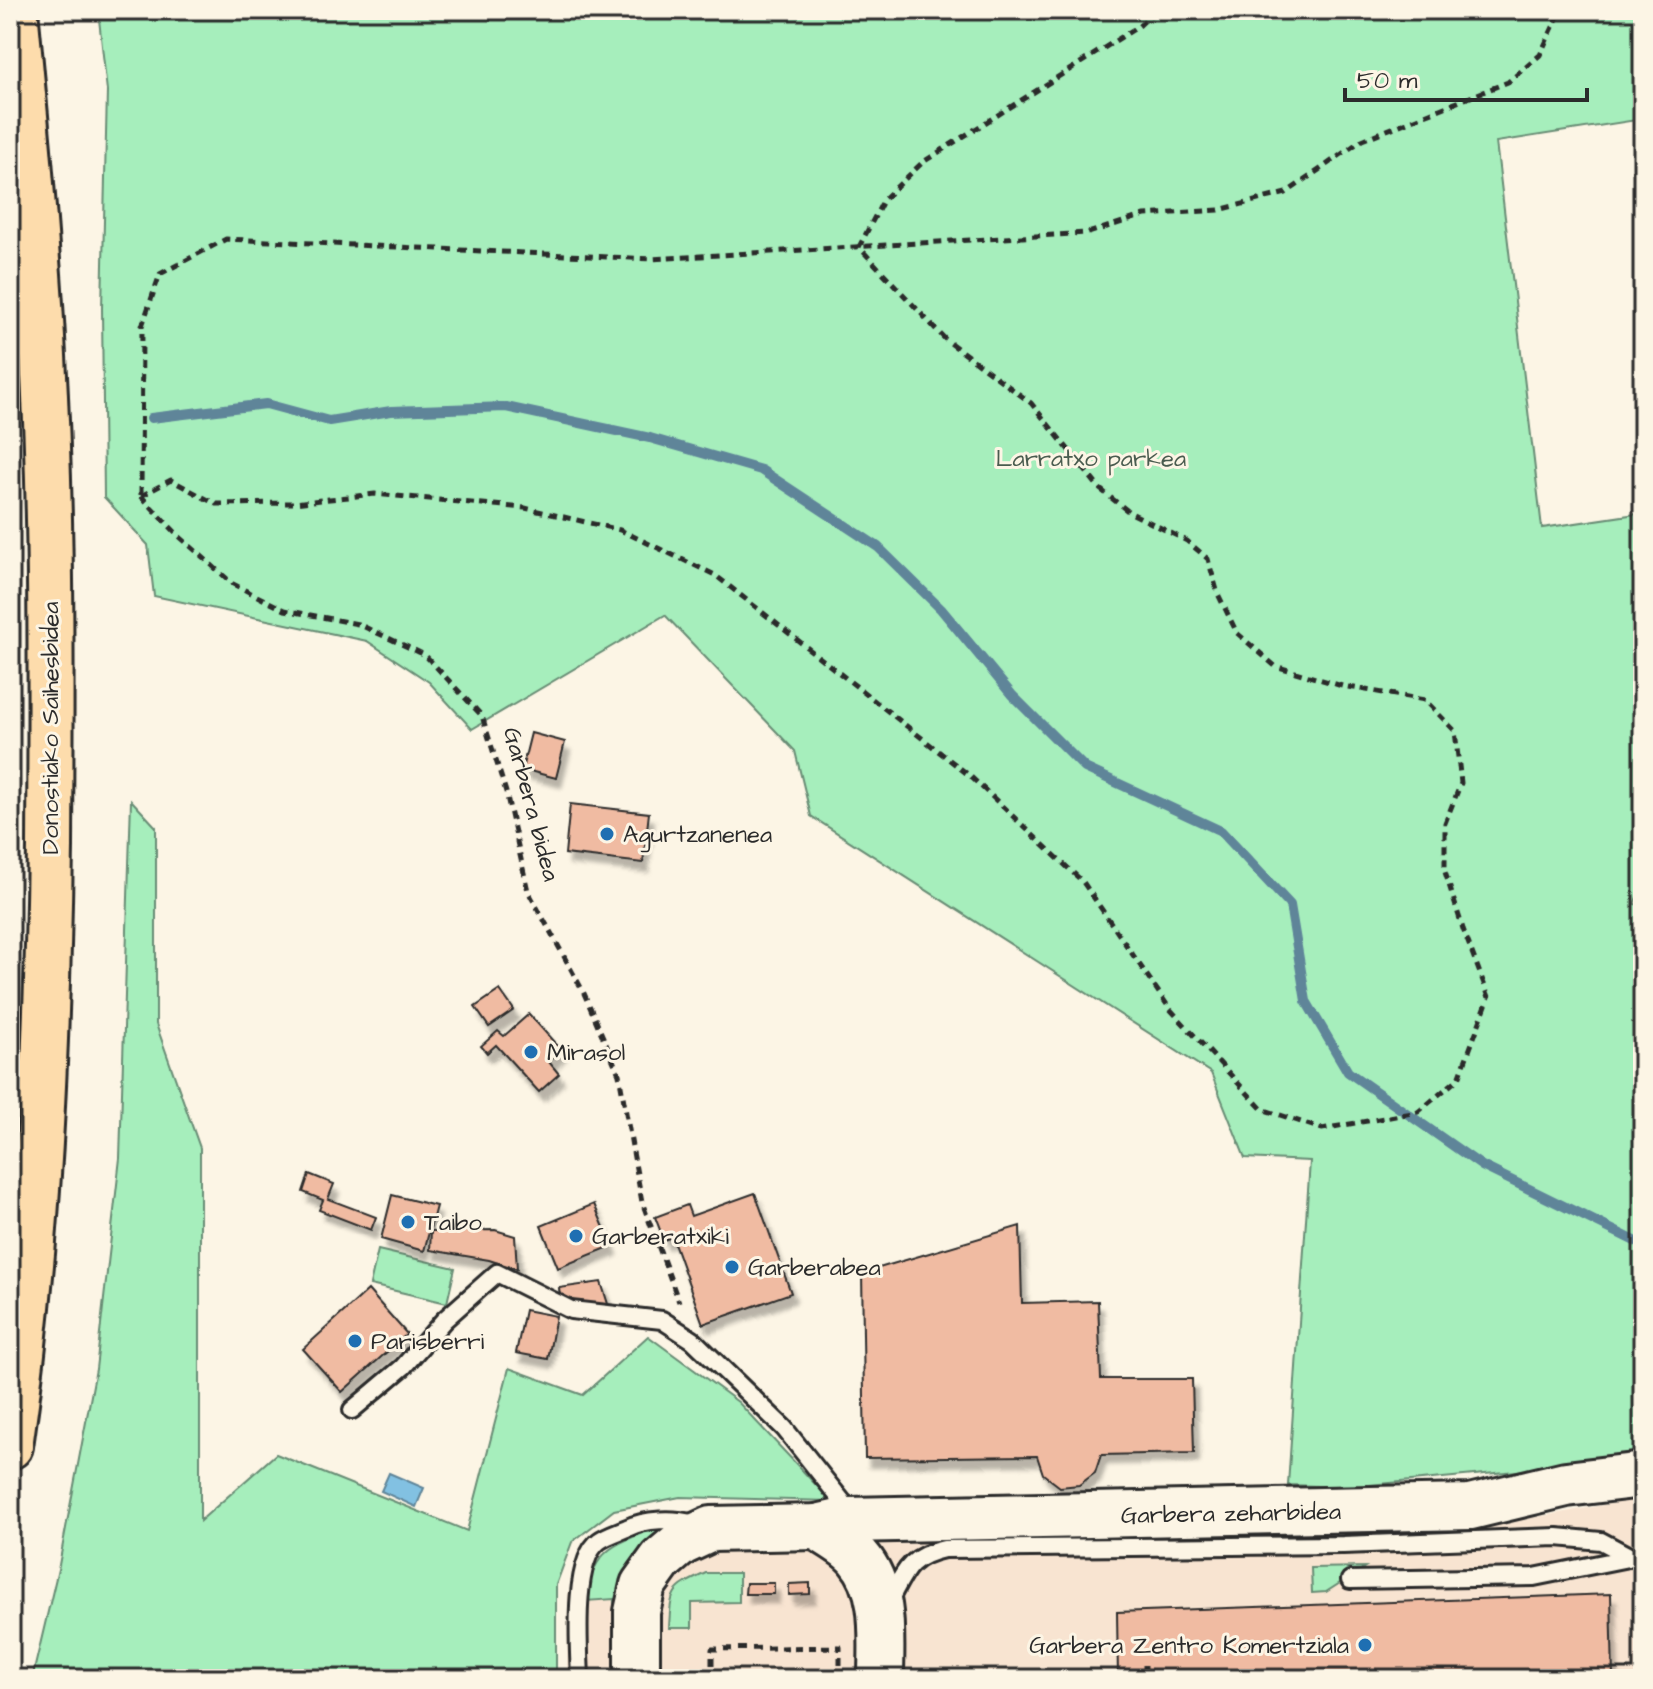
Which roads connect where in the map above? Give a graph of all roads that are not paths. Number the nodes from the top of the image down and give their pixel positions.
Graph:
1 (15, 10) edge
2 (352, 1410) dead end
3 (10, 1446) edge
4 (1643, 1475) edge
5 (832, 1524) junction
6 (711, 1529) junction
7 (1637, 1556) edge
8 (1350, 1580) dead end
9 (882, 1615) junction
10 (580, 1679) edge
11 (637, 1679) edge
12 (881, 1679) edge

1 - 3 highway, Donostiako Saihesbidea
2 - 5 lane
4 - 5 street, Garbera zeharbidea
5 - 6 street, Garbera zeharbidea
5 - 9 street
6 - 10 lane
6 - 11 street, Garbera zeharbidea
7 - 8 lane
7 - 9 lane
9 - 12 street

